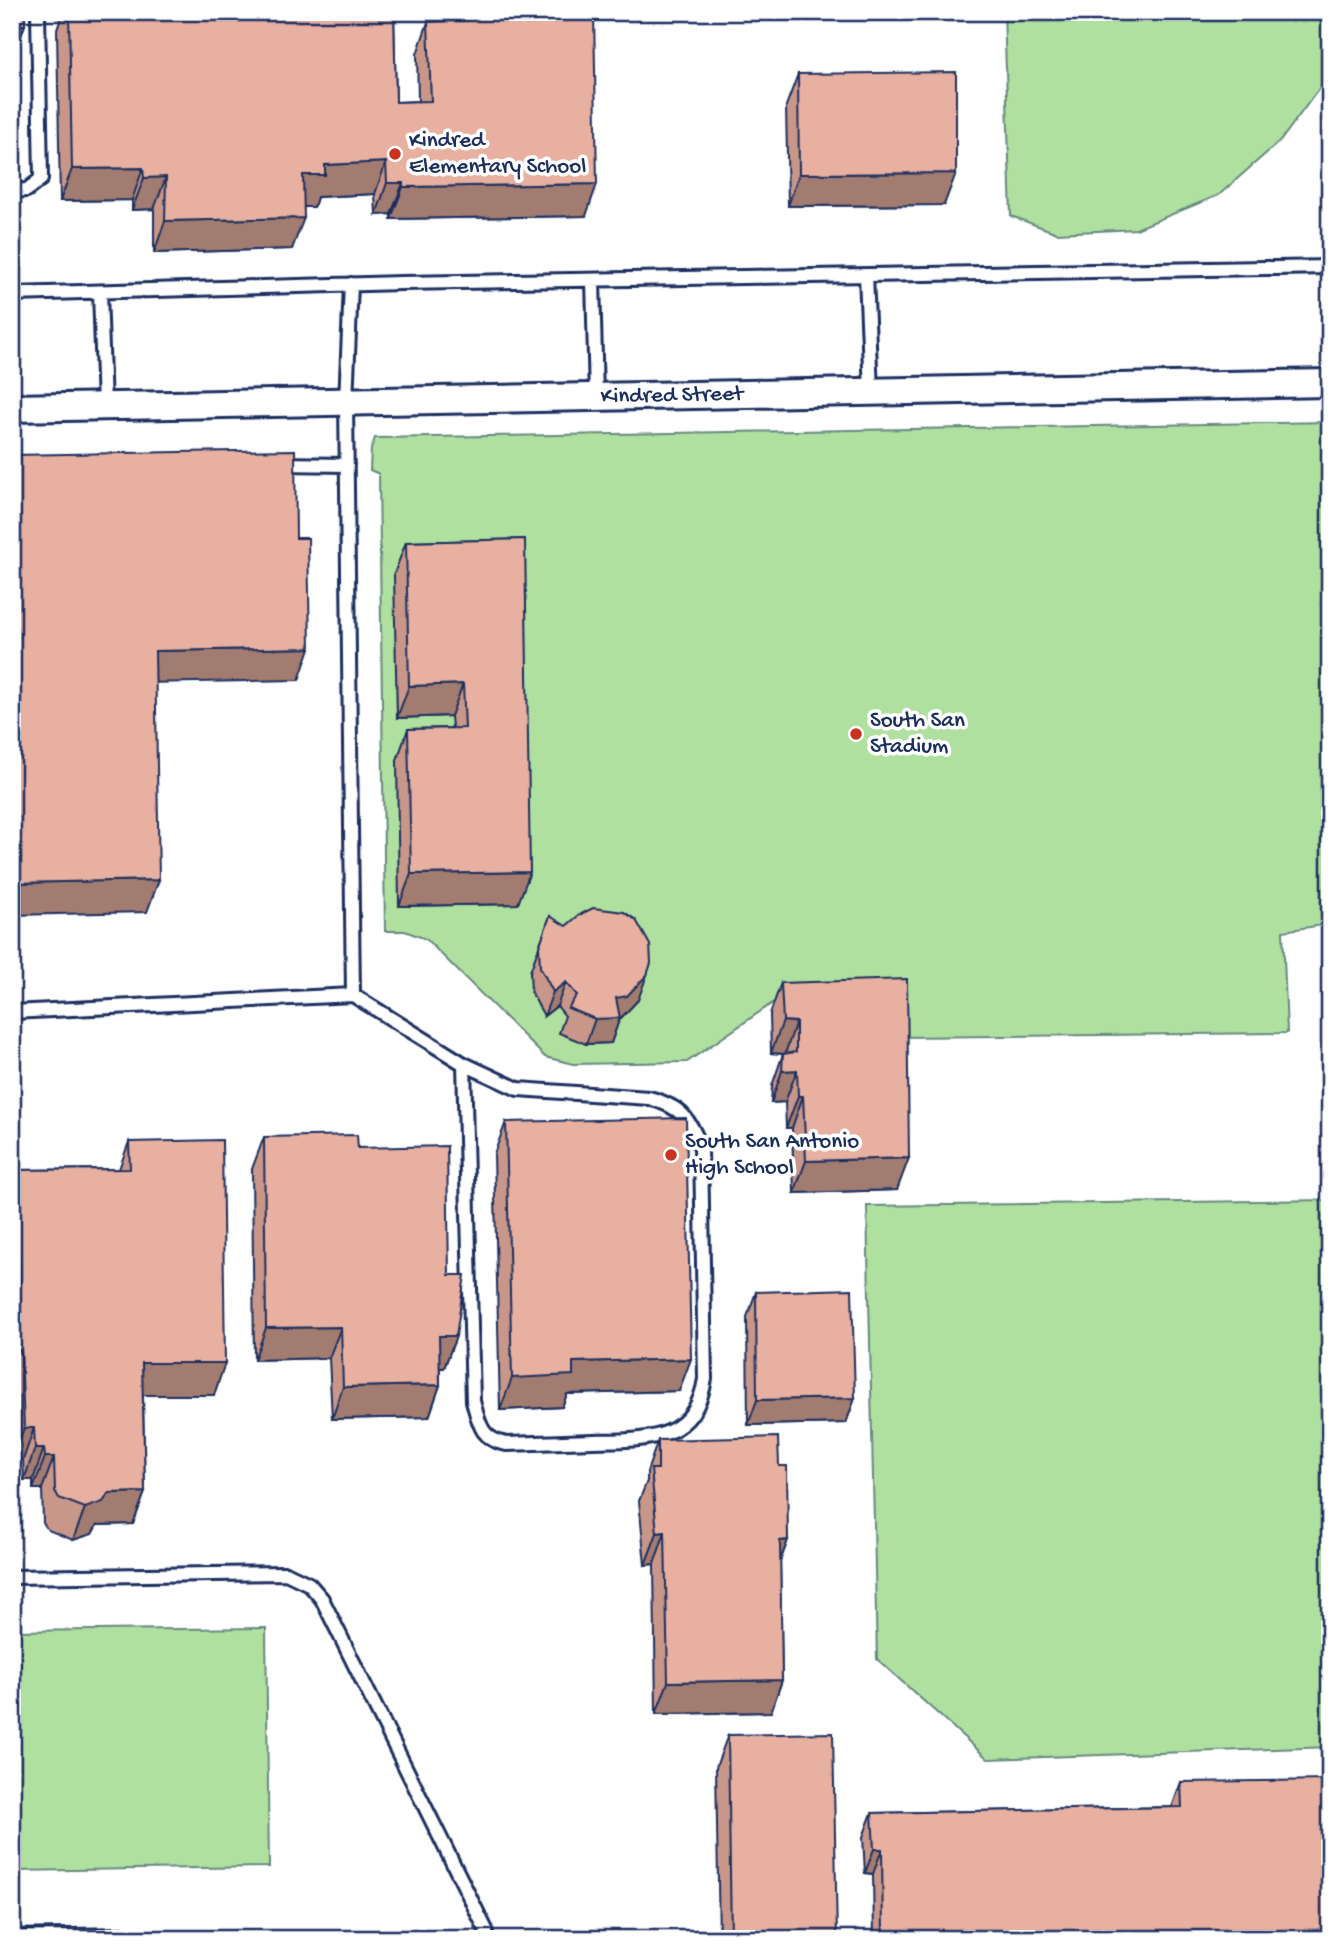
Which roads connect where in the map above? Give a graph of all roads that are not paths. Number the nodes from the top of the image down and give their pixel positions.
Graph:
1 (38, 12) edge
2 (12, 191) edge
3 (1330, 267) edge
4 (866, 275) junction
5 (593, 280) junction
6 (351, 284) junction
7 (100, 292) junction
8 (12, 294) edge
9 (1330, 383) edge
10 (871, 392) junction
11 (596, 397) junction
12 (346, 402) junction
13 (104, 406) junction
14 (12, 408) edge
15 (269, 463) edge
16 (347, 465) junction
17 (353, 995) junction
18 (12, 1012) edge
19 (464, 1064) junction
20 (12, 1577) edge
21 (12, 1937) edge
22 (26, 1938) edge
23 (125, 1939) edge
24 (486, 1939) edge

1 - 2 lane
3 - 4 lane
4 - 5 lane
4 - 10 lane
5 - 6 lane
5 - 11 lane
6 - 7 lane
6 - 12 lane
7 - 8 lane
7 - 13 lane
9 - 10 street, Kindred Street
10 - 11 street, Kindred Street
11 - 12 street, Kindred Street
12 - 13 street, Kindred Street
12 - 16 lane
13 - 14 street, Kindred Street
15 - 16 lane
16 - 17 lane
17 - 18 lane
17 - 19 lane
19 - 19 lane
20 - 24 lane
21 - 22 lane
22 - 23 lane

